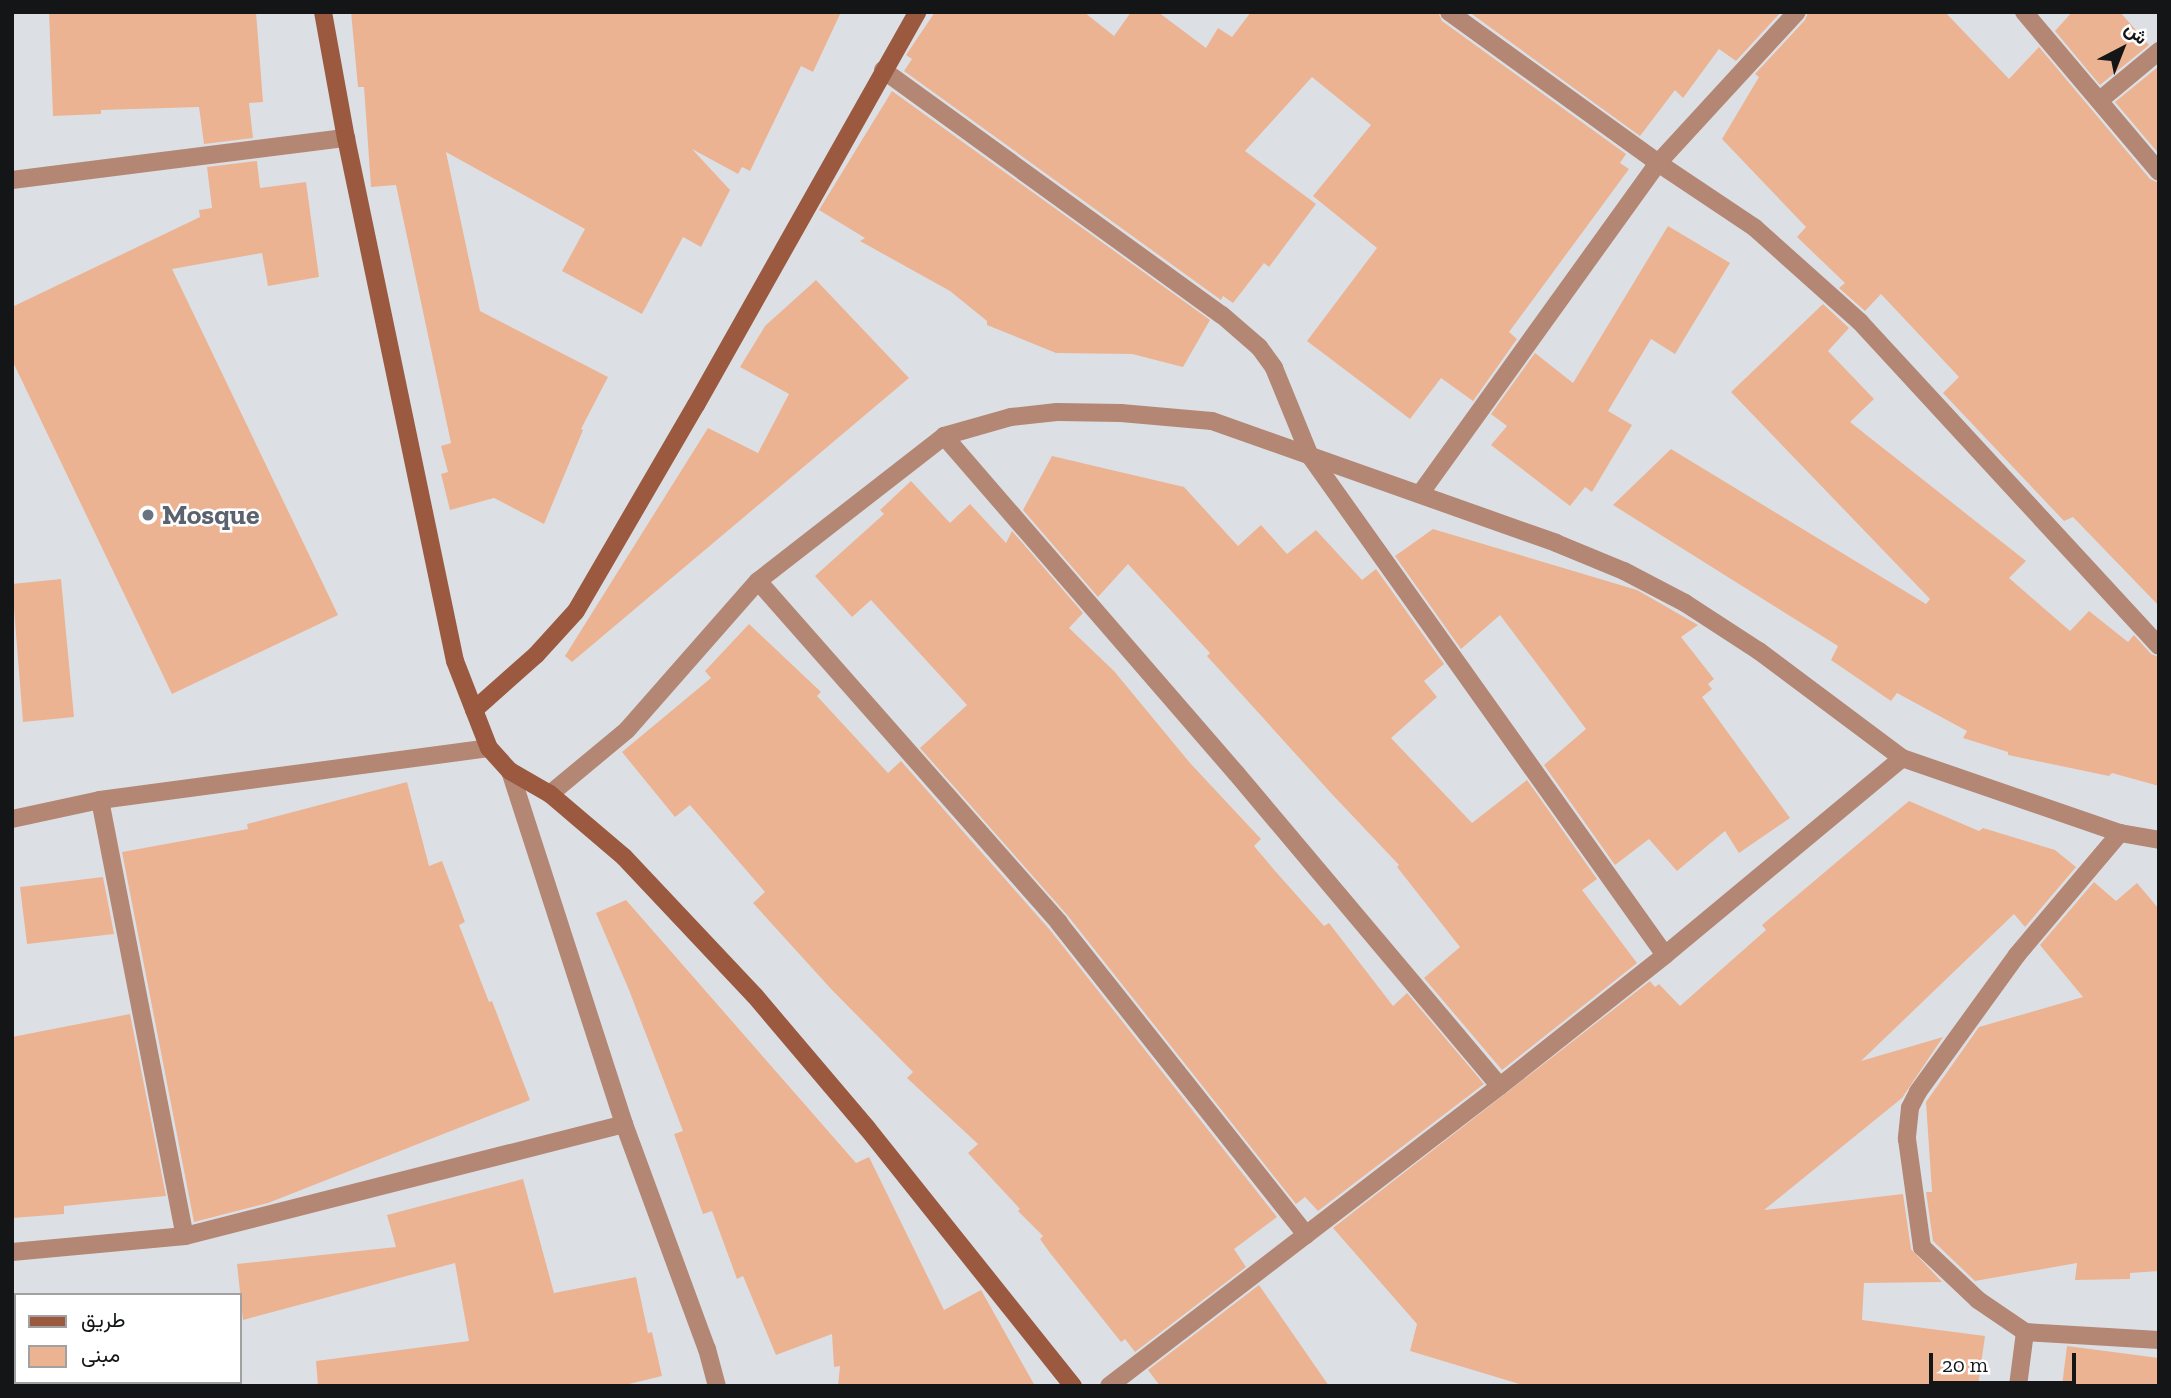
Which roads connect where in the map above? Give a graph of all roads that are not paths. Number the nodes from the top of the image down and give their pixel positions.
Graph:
1 (323, 12) edge
2 (917, 12) edge
3 (1449, 12) edge
4 (1797, 12) edge
5 (2024, 12) edge
6 (2159, 51) edge
7 (883, 70) junction
8 (2100, 100) junction
9 (346, 138) junction
10 (1658, 163) junction
11 (2159, 172) edge
12 (12, 180) edge
13 (944, 436) junction
14 (1310, 456) junction
15 (1420, 494) junction
16 (758, 581) junction
17 (2159, 646) edge
18 (474, 710) junction
19 (489, 748) junction
20 (1902, 758) junction
21 (510, 771) junction
22 (550, 794) junction
23 (100, 800) junction
24 (12, 819) edge
25 (2120, 833) junction
26 (2159, 841) edge
27 (1665, 955) junction
28 (1500, 1086) junction
29 (624, 1124) junction
30 (1306, 1235) junction
31 (186, 1236) junction
32 (12, 1252) edge
33 (2025, 1332) junction
34 (2159, 1340) edge
35 (717, 1386) edge
36 (1073, 1386) edge
37 (1109, 1386) edge
38 (2018, 1386) edge

1 - 9 street
2 - 7 street
3 - 10 street
4 - 10 street
5 - 8 street
6 - 8 street
7 - 14 street
7 - 18 street
8 - 11 street
9 - 12 street
9 - 18 street
10 - 15 street
10 - 17 street
13 - 14 street
13 - 16 street
13 - 28 street
14 - 15 street
14 - 27 street
15 - 20 street
16 - 22 street
16 - 30 street
18 - 19 street
19 - 21 street
19 - 23 street
20 - 25 street
20 - 27 street
21 - 22 street
21 - 29 street
22 - 36 street
23 - 24 street
23 - 31 street
25 - 26 street
25 - 33 street
27 - 28 street
28 - 30 street
29 - 31 street
29 - 35 street
30 - 37 street
31 - 32 street
33 - 34 street
33 - 38 street

